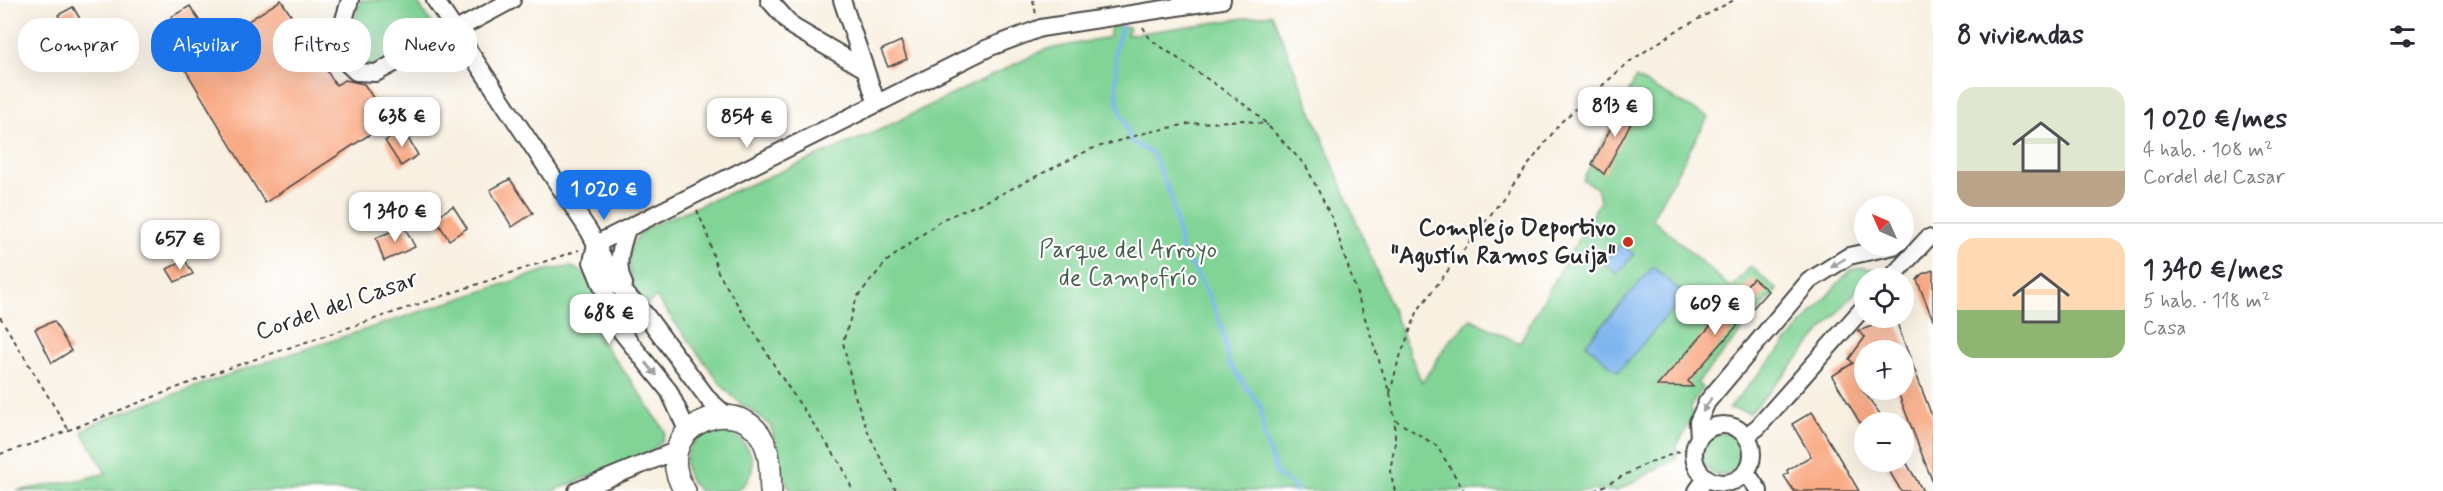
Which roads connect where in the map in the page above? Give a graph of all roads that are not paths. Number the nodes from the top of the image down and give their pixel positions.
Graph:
1 (350, 0) edge
2 (435, 0) edge
3 (512, 0) edge
4 (769, 0) edge
5 (842, 0) edge
6 (1222, 0) edge
7 (448, 18) edge
8 (477, 19) edge
9 (477, 62) edge
10 (383, 69) edge
11 (865, 69) junction
12 (877, 104) junction
13 (627, 229) junction
14 (1930, 238) edge
15 (1914, 242) edge
16 (596, 244) junction
17 (1854, 255) edge
18 (1901, 268) edge
19 (632, 302) junction
20 (614, 315) junction
21 (1854, 318) edge
22 (727, 416) junction
23 (687, 430) junction
24 (1746, 436) junction
25 (1697, 442) junction
26 (675, 451) junction
27 (769, 469) junction
28 (1746, 472) junction
29 (1701, 485) edge
30 (577, 491) edge
31 (684, 491) edge
32 (760, 491) edge
33 (771, 491) edge
34 (1759, 491) edge

1 - 10 street
2 - 7 street
3 - 8 street
4 - 11 street
5 - 11 street
6 - 12 street
9 - 16 street
11 - 12 street
12 - 13 street
13 - 16 street
13 - 19 street
14 - 15 street
14 - 18 street
16 - 19 street
16 - 20 street
17 -> 25 street
19 - 20 street
19 - 22 street
20 -> 23 street
21 - 24 street
22 - 23 main road
22 - 27 main road
23 - 26 main road
24 - 25 street
24 - 28 street
25 - 29 street
26 - 30 street
26 - 31 main road
27 - 32 main road
27 - 33 main road
28 - 29 street
28 - 34 street

